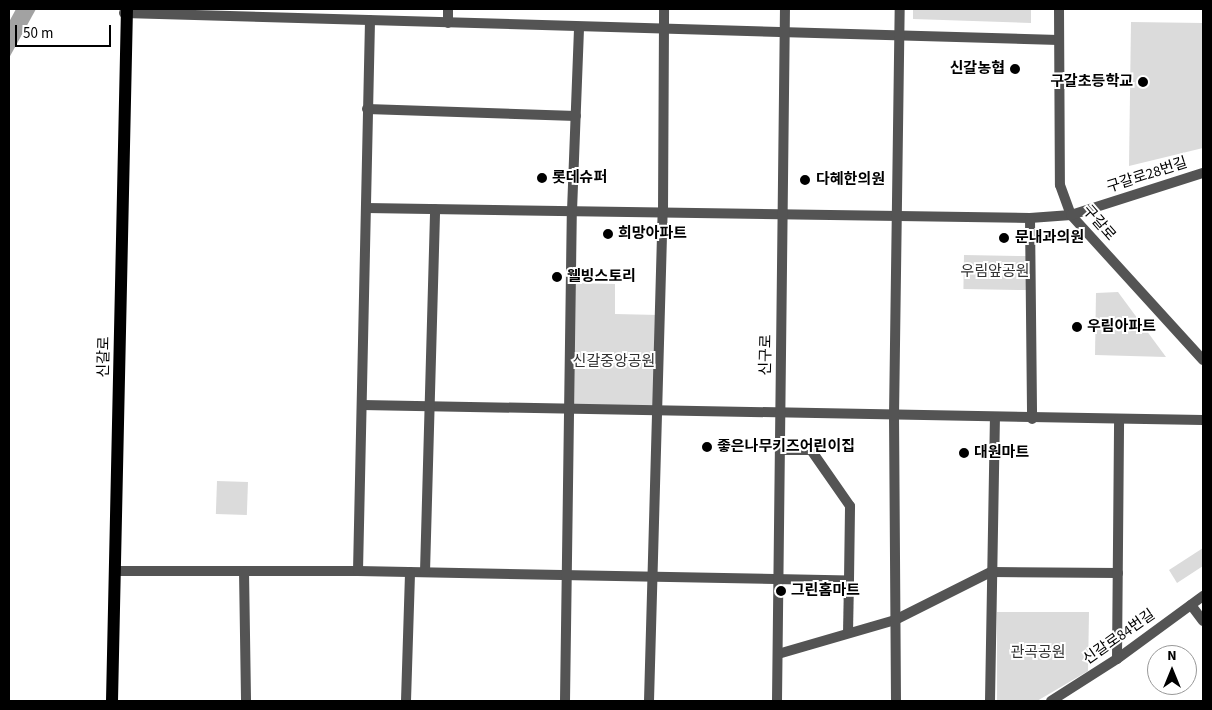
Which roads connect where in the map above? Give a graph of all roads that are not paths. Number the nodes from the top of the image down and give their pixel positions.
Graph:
1 (448, 9) edge
2 (664, 9) edge
3 (785, 9) edge
4 (900, 9) edge
5 (1059, 9) edge
6 (124, 10) edge
7 (370, 20) junction
8 (448, 23) junction
9 (579, 28) junction
10 (664, 31) junction
11 (785, 35) junction
12 (900, 37) junction
13 (1059, 40) junction
14 (367, 109) junction
15 (576, 116) junction
16 (1203, 173) edge
17 (366, 208) junction
18 (435, 209) junction
19 (572, 212) junction
20 (663, 213) junction
21 (783, 214) junction
22 (1071, 215) junction
23 (896, 216) junction
24 (1030, 218) junction
25 (1203, 360) edge
26 (362, 404) junction
27 (430, 406) junction
28 (568, 410) junction
29 (657, 411) junction
30 (780, 414) junction
31 (894, 416) junction
32 (995, 418) junction
33 (1032, 419) junction
34 (1119, 419) junction
35 (1203, 420) edge
36 (780, 450) junction
37 (117, 571) junction
38 (244, 571) junction
39 (358, 571) junction
40 (410, 572) junction
41 (425, 572) junction
42 (991, 572) junction
43 (1118, 573) junction
44 (566, 574) junction
45 (651, 576) junction
46 (778, 578) junction
47 (849, 580) junction
48 (1203, 596) edge
49 (1191, 605) junction
50 (895, 620) junction
51 (1203, 622) edge
52 (848, 633) junction
53 (778, 654) junction
54 (1117, 659) junction
55 (1055, 700) edge
56 (112, 701) edge
57 (246, 701) edge
58 (406, 701) edge
59 (565, 701) edge
60 (649, 701) edge
61 (777, 701) edge
62 (896, 701) edge
63 (990, 701) edge

1 - 8 street
2 - 10 street
3 - 11 street, 신구로
4 - 12 street
5 - 13 street, 구갈로
6 - 7 street
6 - 37 main road, 신갈로
7 - 8 street
7 - 14 street
8 - 9 street
9 - 10 street
9 - 15 street
10 - 11 street
10 - 20 street
11 - 12 street
11 - 21 street, 신구로
12 - 13 street
12 - 23 street
13 - 22 street, 구갈로
14 - 15 street
14 - 17 street
15 - 19 street
16 - 22 street, 구갈로28번길
17 - 18 street, 구갈로28번길
17 - 26 street
18 - 19 street, 구갈로28번길
18 - 27 street
19 - 20 street, 구갈로28번길
19 - 28 street
20 - 21 street, 구갈로28번길
20 - 29 street
21 - 23 street, 구갈로28번길
21 - 30 street, 신구로
22 - 24 street, 구갈로28번길
22 - 25 street, 구갈로
23 - 24 street, 구갈로28번길
23 - 31 street
24 - 33 street
26 - 27 street
26 - 39 street
27 - 28 street
27 - 41 street
28 - 29 street
28 - 44 street
29 - 30 street
29 - 45 street
30 - 31 street
30 - 36 street, 신구로
31 - 32 street
31 - 50 street
32 - 33 street
32 - 42 street
33 - 34 street
34 - 35 street
34 - 43 street
36 - 46 street, 신구로
36 - 47 street
37 - 38 street
37 - 56 main road, 신갈로
38 - 39 street
38 - 57 street
39 - 40 street
40 - 41 street
40 - 58 street
41 - 44 street
42 - 43 street
42 - 50 street
42 - 63 street
43 - 54 street
44 - 45 street
44 - 59 street
45 - 46 street
45 - 60 street
46 - 47 street
46 - 53 street, 신구로
47 - 52 street
48 - 49 street, 신갈로84번길
49 - 51 street
49 - 54 street, 신갈로84번길
50 - 52 street
50 - 62 street
52 - 53 street
53 - 61 street, 신구로
54 - 55 street, 신갈로84번길

